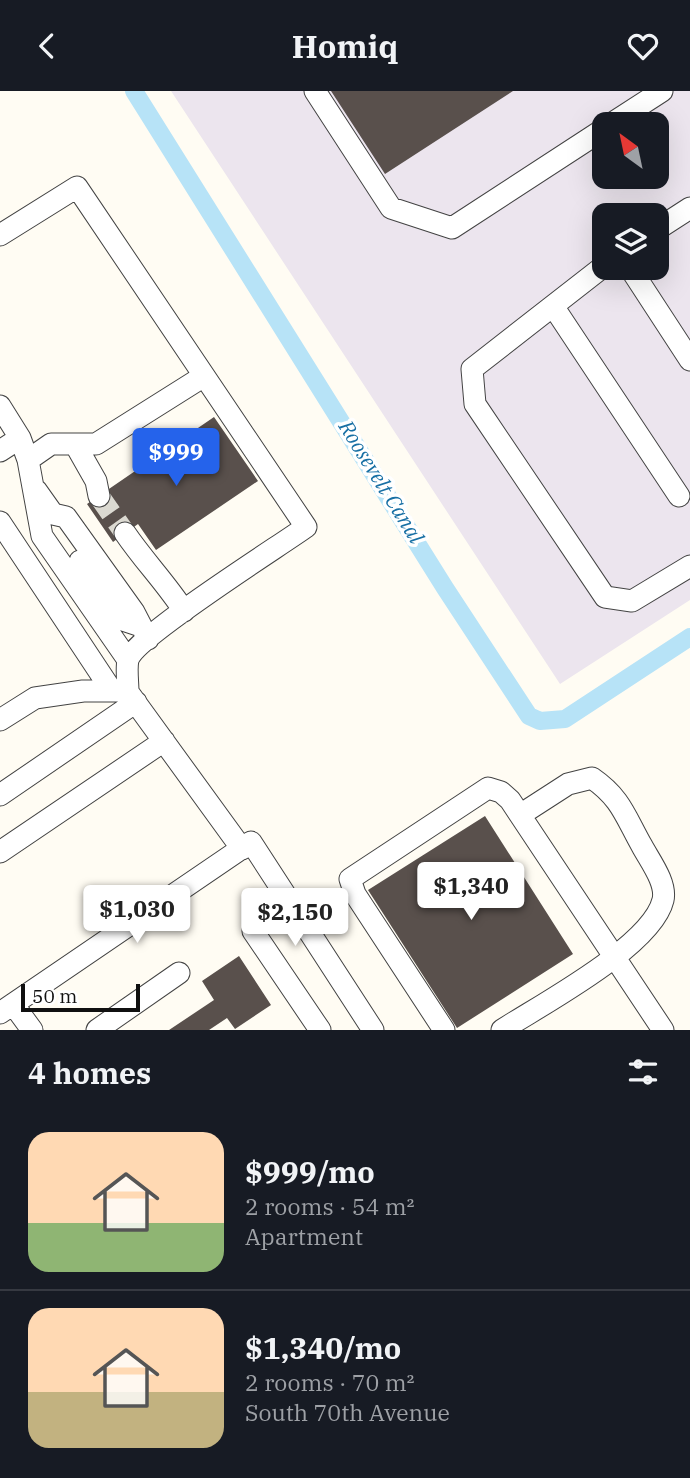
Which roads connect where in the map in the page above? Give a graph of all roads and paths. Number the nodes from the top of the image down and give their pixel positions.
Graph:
1 (315, 91) edge
2 (662, 91) edge
3 (630, 112) edge
4 (592, 137) edge
5 (690, 208) edge
6 (669, 222) edge
7 (0, 235) edge
8 (592, 275) edge
9 (638, 280) edge
10 (553, 306) junction
11 (690, 359) edge
12 (204, 376) junction
13 (0, 406) edge
14 (20, 438) junction
15 (75, 444) junction
16 (0, 451) edge
17 (28, 460) junction
18 (31, 482) junction
19 (101, 489) tunnel mouth
20 (679, 496) dead end
21 (0, 522) edge
22 (129, 530) tunnel mouth
23 (690, 566) edge
24 (184, 611) junction
25 (143, 632) junction
26 (128, 660) junction
27 (125, 695) junction
28 (0, 720) edge
29 (164, 741) junction
30 (0, 795) edge
31 (520, 815) junction
32 (247, 846) junction
33 (0, 852) edge
34 (254, 931) dead end
35 (615, 957) junction
36 (179, 973) dead end
37 (7, 1009) edge
38 (32, 1030) edge
39 (97, 1030) edge
40 (320, 1030) edge
41 (373, 1030) edge
42 (444, 1030) edge
43 (502, 1030) edge
44 (663, 1030) edge

1 - 4 street
2 - 3 street
5 - 6 street
7 - 12 street
8 - 10 street
9 - 11 street
10 - 20 street
10 - 23 street
12 - 15 street
12 - 24 street
13 - 14 street
14 - 16 street
14 - 17 street
15 - 17 street
15 - 19 street
17 - 18 street
18 - 25 street
18 - 26 street
21 - 27 street
22 - 24 street
24 - 25 street
25 - 26 street
26 - 27 street
27 - 28 street
27 - 29 street
27 - 30 street
29 - 32 street
29 - 33 street
31 - 35 street
31 - 35 street
31 - 42 street
32 - 37 street
32 - 41 street
34 - 40 street
35 - 43 street
35 - 44 street
36 - 39 street
37 - 38 street

